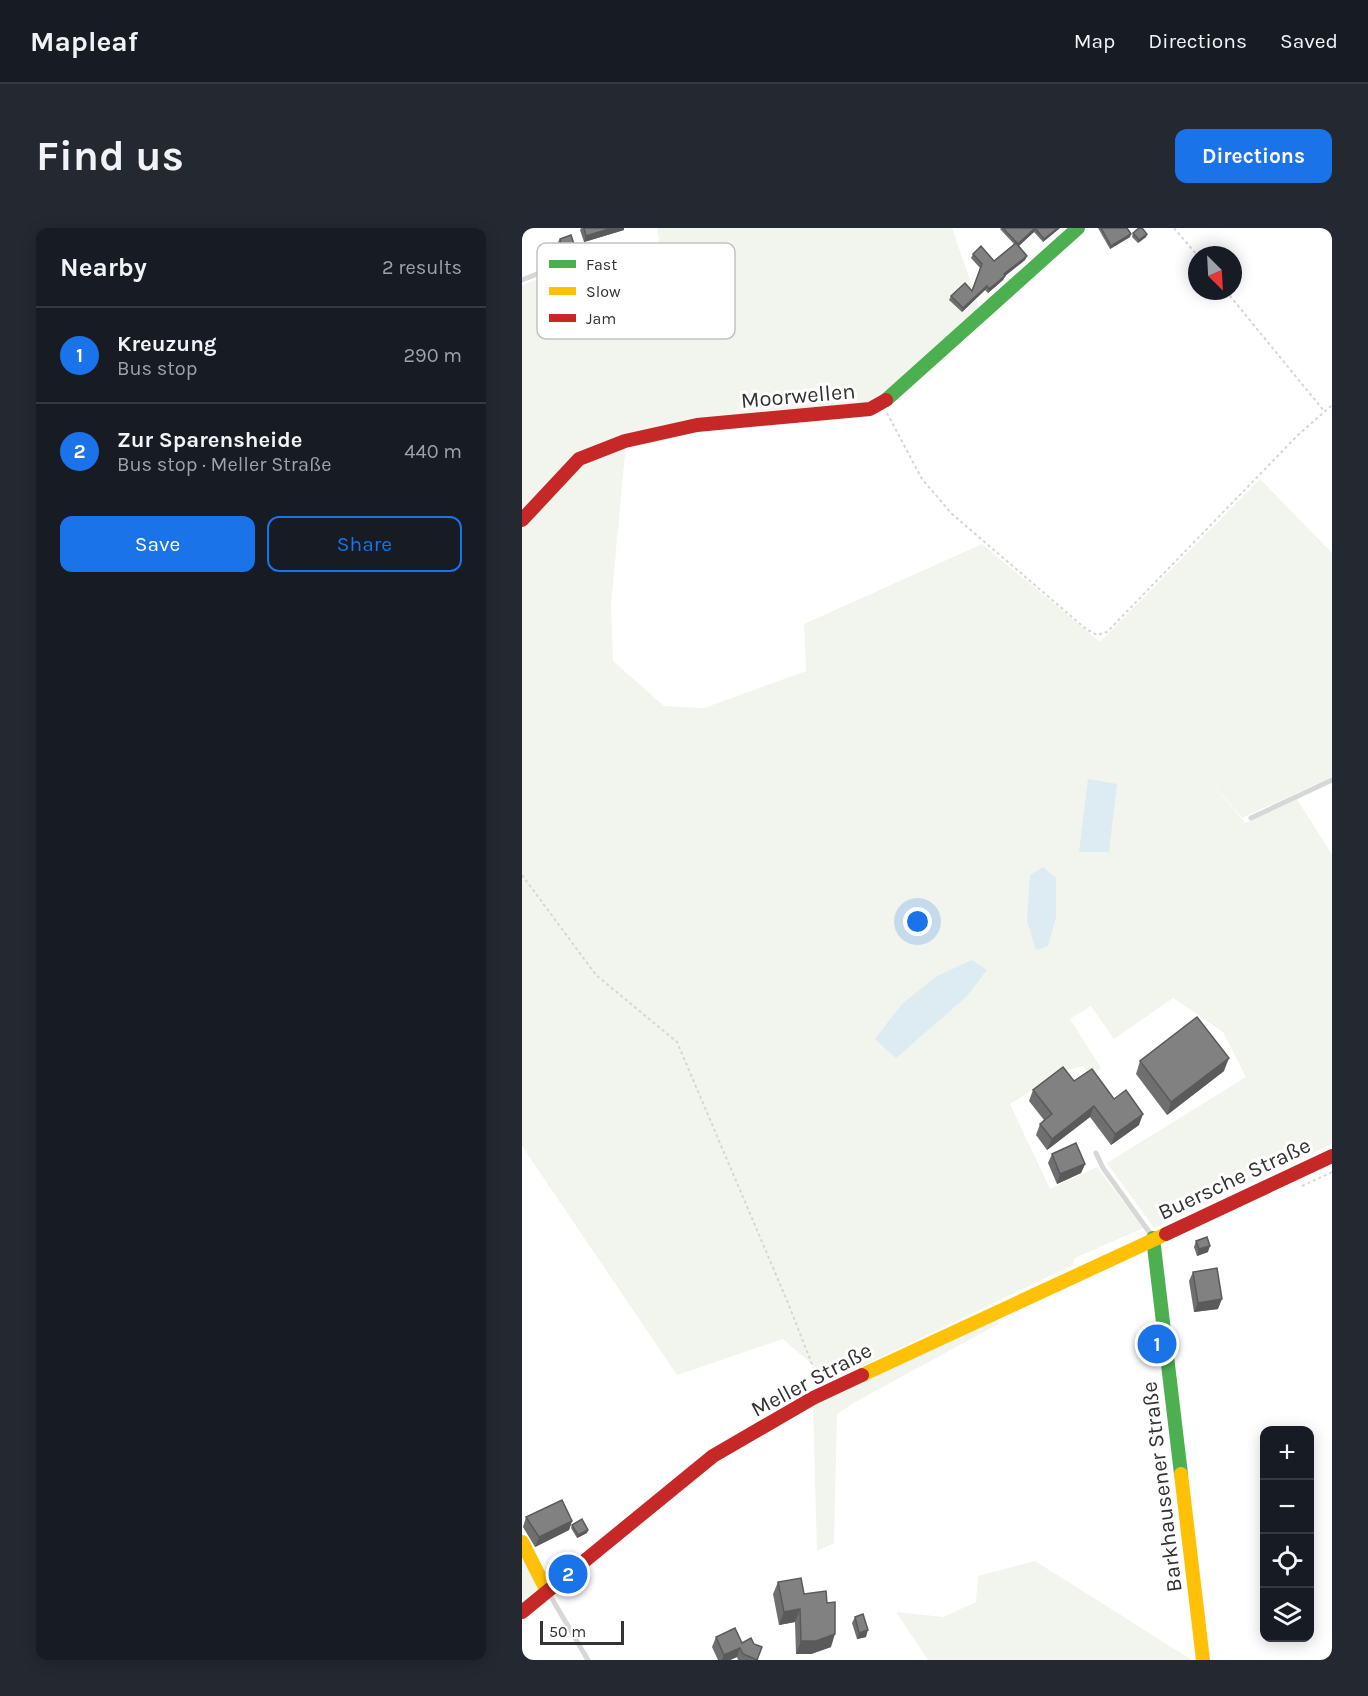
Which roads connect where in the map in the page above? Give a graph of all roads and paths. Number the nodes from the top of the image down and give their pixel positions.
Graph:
1 (1078, 228) edge
2 (1174, 228) edge
3 (1189, 246) edge
4 (537, 274) edge
5 (522, 280) edge
6 (1233, 300) edge
7 (882, 402) junction
8 (1332, 405) edge
9 (1324, 411) junction
10 (522, 520) edge
11 (1332, 780) edge
12 (1251, 818) dead end
13 (522, 875) edge
14 (1096, 1153) dead end
15 (1332, 1156) edge
16 (1153, 1238) junction
17 (824, 1393) junction
18 (522, 1542) edge
19 (547, 1591) junction
20 (522, 1612) edge
21 (588, 1660) edge
22 (1203, 1660) edge

1 - 7 main road, Moorwellen
2 - 3 path
4 - 5 lane
6 - 9 path
7 - 9 path
7 - 10 main road, Moorwellen
8 - 9 path
11 - 12 lane
13 - 17 path
14 - 16 lane
15 - 16 main road, Buersche Straße
16 - 17 main road, Meller Straße
16 - 22 main road, Barkhausener Straße
17 - 19 main road, Meller Straße
18 - 19 main road
19 - 20 main road, Meller Straße
19 - 21 lane

